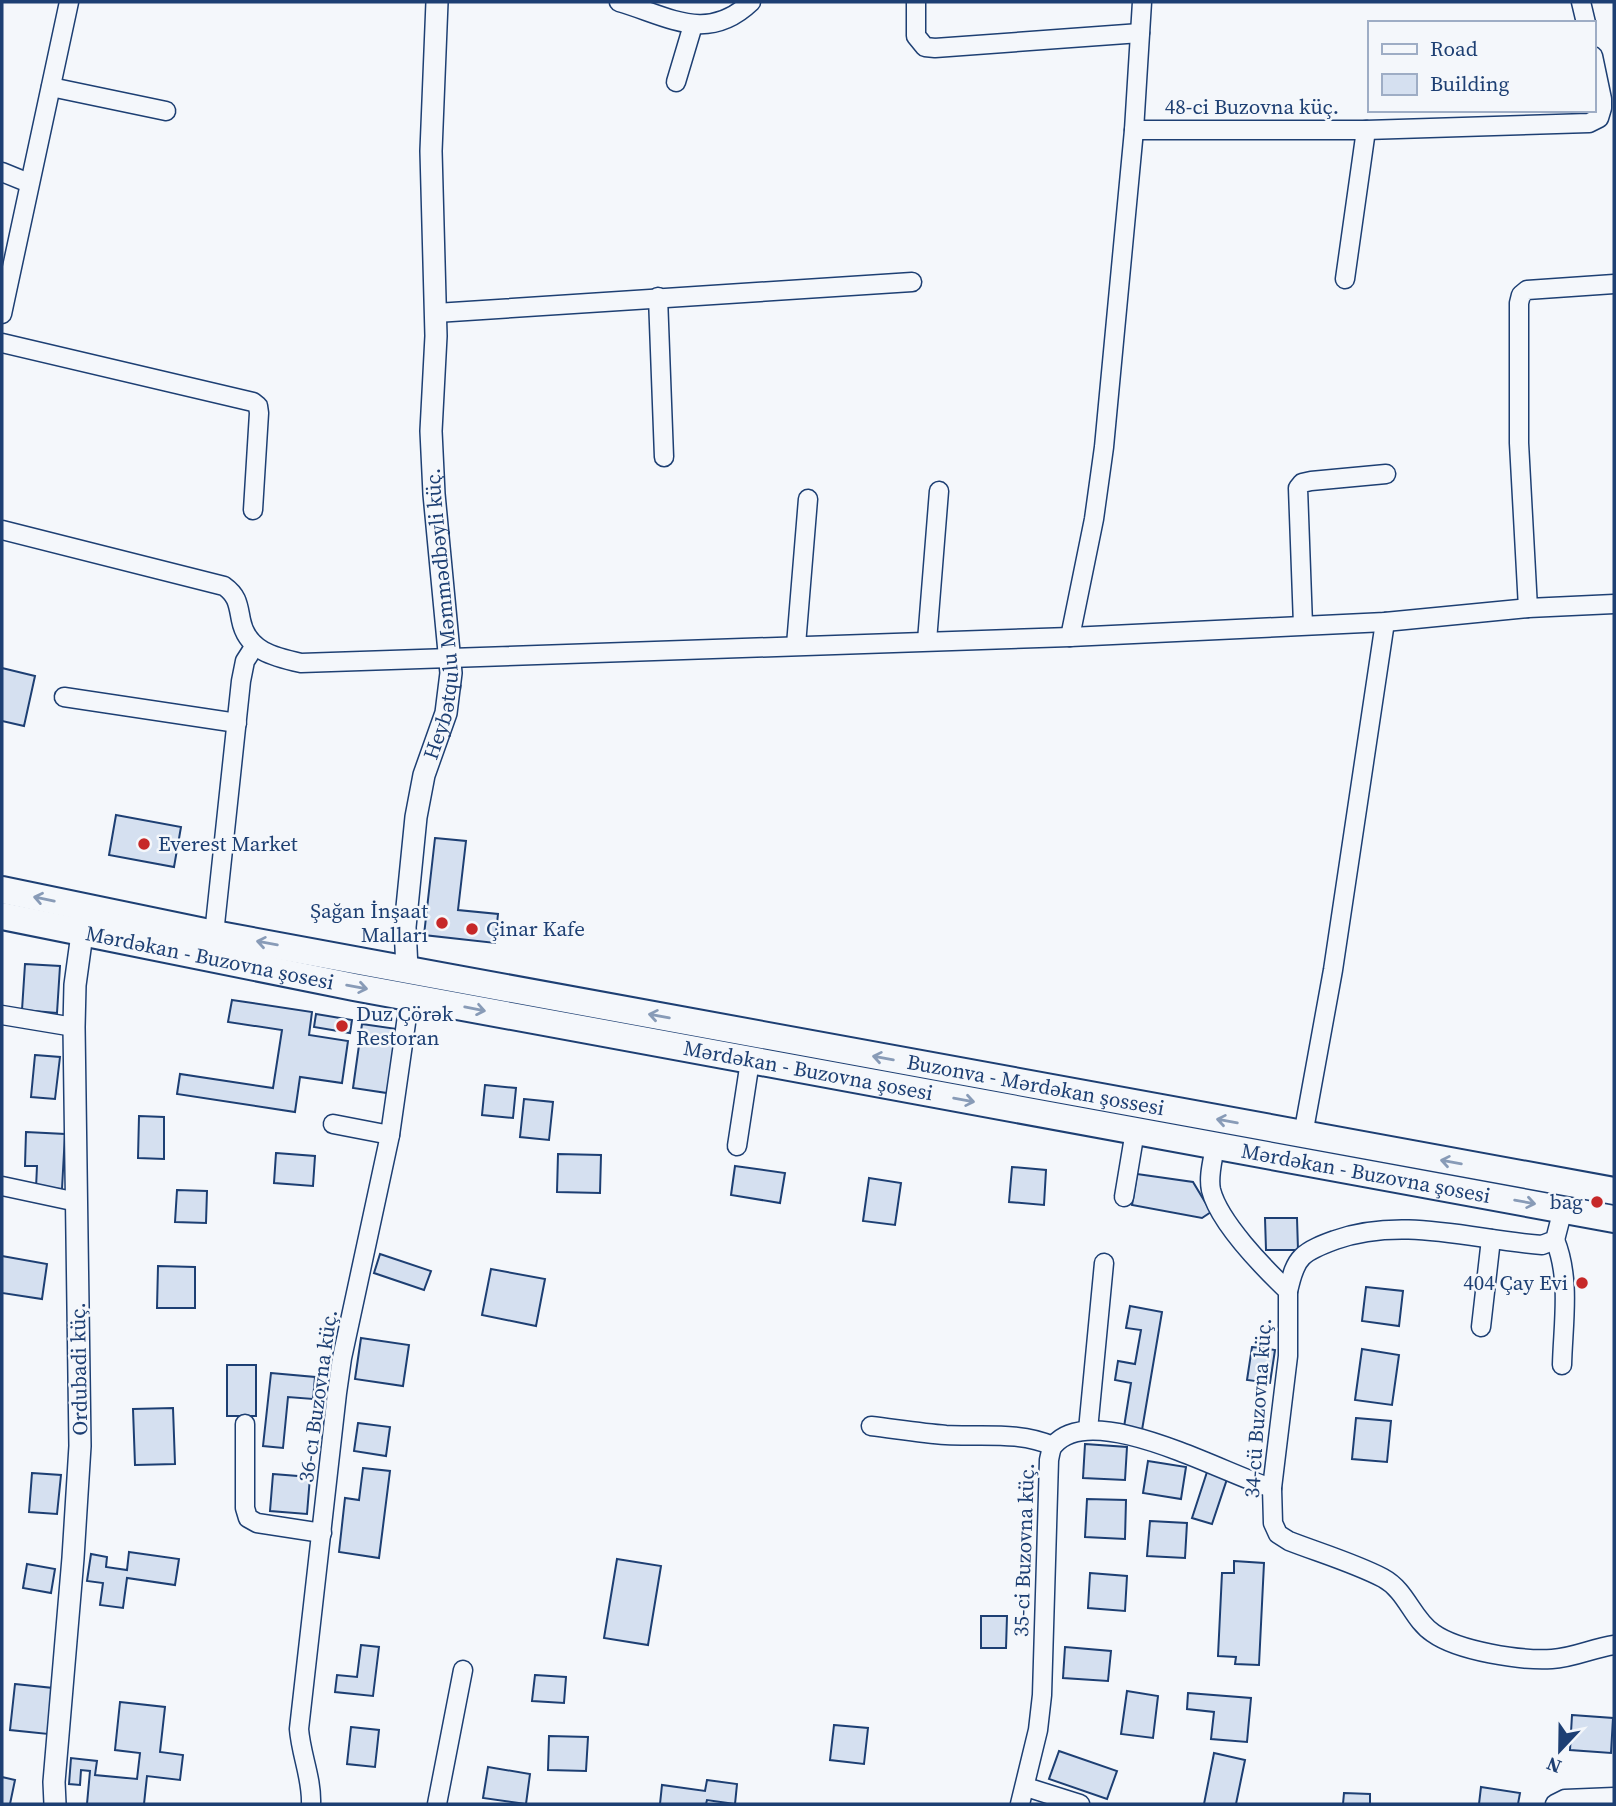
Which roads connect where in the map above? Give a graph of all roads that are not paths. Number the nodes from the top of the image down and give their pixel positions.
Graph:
1 (69, 2) edge
2 (437, 2) edge
3 (619, 2) edge
4 (751, 2) edge
5 (916, 2) edge
6 (1142, 2) edge
7 (1581, 2) edge
8 (1586, 21) edge
9 (693, 25) junction
10 (1140, 33) junction
11 (1595, 68) edge
12 (676, 82) dead end
13 (51, 87) junction
14 (166, 111) dead end
15 (1134, 130) junction
16 (1366, 130) junction
17 (2, 172) edge
18 (29, 183) junction
19 (1345, 279) dead end
20 (912, 282) dead end
21 (1614, 284) edge
22 (658, 297) junction
23 (436, 313) junction
24 (2, 314) edge
25 (2, 343) edge
26 (664, 457) dead end
27 (1386, 474) dead end
28 (939, 491) dead end
29 (808, 499) dead end
30 (253, 510) dead end
31 (2, 530) edge
32 (1614, 604) edge
33 (1528, 608) junction
34 (1385, 622) junction
35 (1303, 625) junction
36 (1070, 636) junction
37 (927, 641) junction
38 (796, 645) junction
39 (254, 647) junction
40 (450, 658) junction
41 (64, 697) dead end
42 (237, 723) junction
43 (2, 890) edge
44 (2, 916) edge
45 (82, 933) junction
46 (214, 934) junction
47 (407, 969) junction
48 (457, 979) joint
49 (408, 996) junction
50 (2, 1015) edge
51 (74, 1027) junction
52 (750, 1061) junction
53 (333, 1125) dead end
54 (1135, 1131) junction
55 (390, 1135) junction
56 (1303, 1135) junction
57 (737, 1146) dead end
58 (1215, 1146) junction
59 (2, 1186) edge
60 (1614, 1191) edge
61 (1124, 1197) dead end
62 (77, 1202) junction
63 (1563, 1209) junction
64 (1614, 1219) edge
65 (1491, 1239) junction
66 (1555, 1240) junction
67 (1104, 1263) dead end
68 (1288, 1291) junction
69 (1481, 1328) dead end
70 (1562, 1365) dead end
71 (245, 1424) dead end
72 (871, 1426) dead end
73 (1088, 1430) junction
74 (1053, 1446) junction
75 (1272, 1488) junction
76 (322, 1533) junction
77 (1614, 1645) edge
78 (463, 1671) dead end
79 (1023, 1796) edge
80 (1614, 1797) edge
81 (55, 1804) edge
82 (311, 1804) edge
83 (437, 1804) edge
84 (1080, 1804) edge
85 (1555, 1804) edge

1 - 13 street
2 - 23 street, Heybətqulu Məmmədbəyli küç.
3 - 9 street
4 - 9 street
5 - 10 street
6 - 10 street
7 - 8 street
9 - 12 street
10 - 15 street
11 - 16 street, 48-ci Buzovna küç.
13 - 14 street
13 - 18 street
15 - 16 street, 48-ci Buzovna küç.
15 - 36 street
16 - 19 street
17 - 18 street
18 - 24 street
20 - 22 street
21 - 33 street
22 - 23 street
22 - 26 street
23 - 40 street, Heybətqulu Məmmədbəyli küç.
25 - 30 street
27 - 35 street
28 - 37 street
29 - 38 street
31 - 39 street
32 - 33 street
33 - 34 street
34 - 35 street
34 - 56 street
35 - 36 street
36 - 37 street
37 - 38 street
38 - 40 street
39 - 40 street
39 - 42 street
40 - 47 street, Heybətqulu Məmmədbəyli küç.
41 - 42 street
42 - 46 street
46 -> 43 main road, Mərdəkan - Buzovna şosesi
44 - 45 main road, Mərdəkan - Buzovna şosesi
45 -> 49 main road, Mərdəkan - Buzovna şosesi
45 - 51 street, Ordubadi küç.
47 -> 46 main road, Mərdəkan - Buzovna şosesi
47 - 48 main road, Mərdəkan - Buzovna şosesi
47 - 49 main road
56 -> 48 main road, Buzonva - Mərdəkan şossesi
49 -> 52 main road, Mərdəkan - Buzovna şosesi
49 - 55 street, 36-cı Buzovna küç.
50 - 51 street
51 - 62 street, Ordubadi küç.
52 -> 54 main road, Mərdəkan - Buzovna şosesi
52 - 57 street
53 - 55 street
54 - 58 main road, Mərdəkan - Buzovna şosesi
54 - 61 street
55 - 76 street, 36-cı Buzovna küç.
60 -> 56 main road, Buzonva - Mərdəkan şossesi
58 -> 63 main road, Mərdəkan - Buzovna şosesi
58 - 68 street, 34-cü Buzovna küç.
59 - 62 street
62 - 81 street, Ordubadi küç.
63 - 64 main road, Mərdəkan - Buzovna şosesi
63 - 66 street
65 - 66 street
65 - 68 street
65 - 69 street
66 - 70 street
67 - 73 street
68 - 75 street, 34-cü Buzovna küç.
71 - 76 street
72 - 74 street
73 - 74 street, 35-ci Buzovna küç.
73 - 75 street
74 - 79 street, 35-ci Buzovna küç.
75 - 77 street, 34-cü Buzovna küç.
76 - 82 street, 36-cı Buzovna küç.
78 - 83 street
79 - 84 street
80 - 85 street

